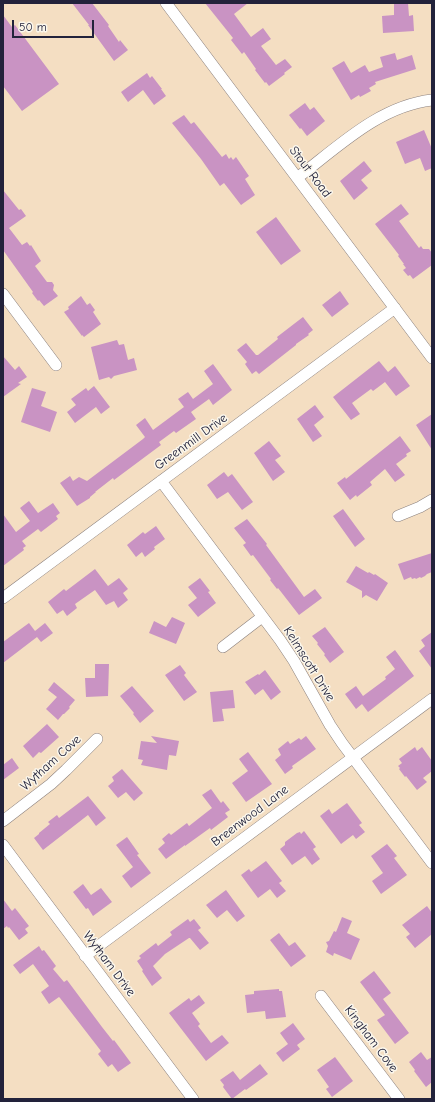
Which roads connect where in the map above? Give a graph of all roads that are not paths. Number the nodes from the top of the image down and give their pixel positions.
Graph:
1 (166, 3) edge
2 (432, 100) edge
3 (297, 178) junction
4 (3, 294) edge
5 (395, 308) junction
6 (432, 358) edge
7 (56, 365) dead end
8 (161, 481) junction
9 (432, 500) edge
10 (398, 516) dead end
11 (3, 598) edge
12 (262, 617) junction
13 (223, 647) dead end
14 (432, 699) edge
15 (97, 739) dead end
16 (352, 757) junction
17 (3, 820) edge
18 (3, 845) edge
19 (432, 863) edge
20 (85, 956) junction
21 (321, 996) dead end
22 (193, 1099) edge
23 (399, 1099) edge

1 - 3 street, Stout Road
2 - 3 street
3 - 5 street, Stout Road
4 - 7 street
5 - 6 street, Stout Road
5 - 8 street, Greenmill Drive
8 - 11 street, Greenmill Drive
8 - 12 street, Kelmscott Drive
9 - 10 street
12 - 13 street
12 - 16 street, Kelmscott Drive
14 - 16 street, Breenwood Lane
15 - 17 street, Wytham Cove
16 - 19 street, Kelmscott Drive
16 - 20 street, Breenwood Lane
18 - 20 street, Wytham Drive
20 - 22 street, Wytham Drive
21 - 23 street, Kingham Cove

